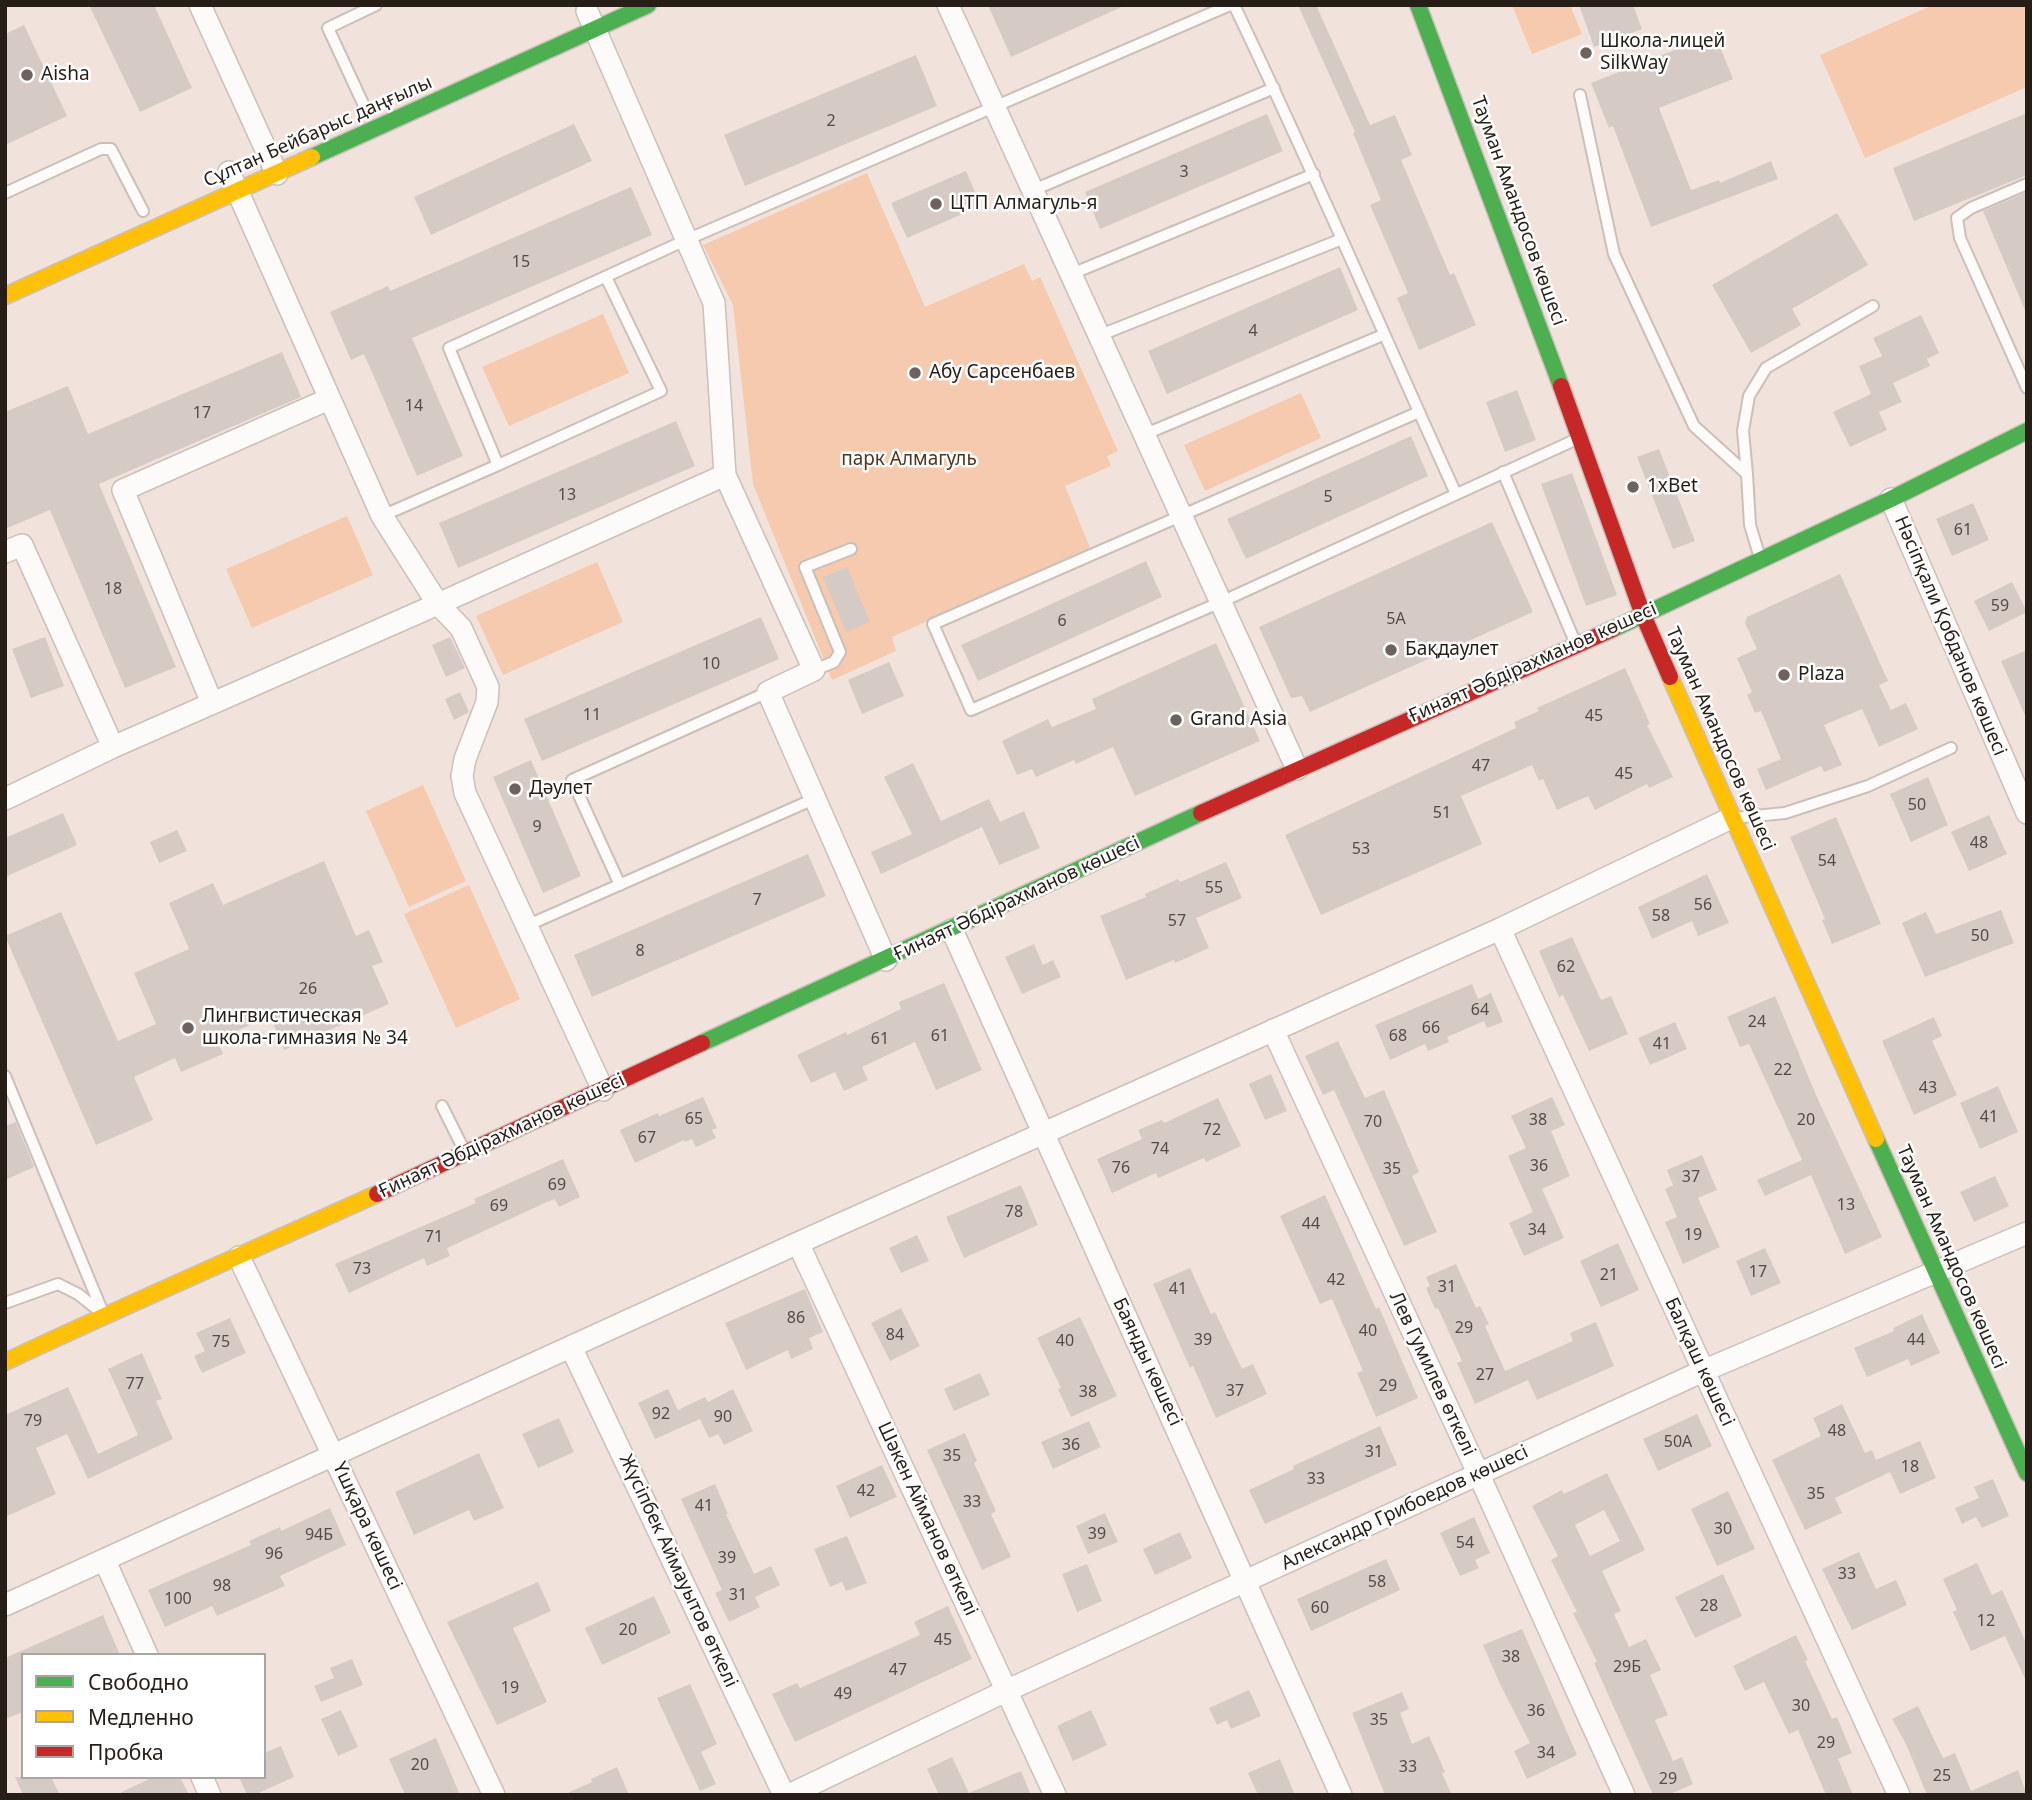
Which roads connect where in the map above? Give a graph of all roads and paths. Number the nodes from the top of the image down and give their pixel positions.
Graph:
1 (200, 5) edge
2 (376, 5) edge
3 (648, 5) edge
4 (948, 5) edge
5 (1232, 5) edge
6 (1418, 5) edge
7 (589, 16) edge
8 (1274, 88) junction
9 (1580, 94) dead end
10 (994, 108) junction
11 (366, 110) dead end
12 (275, 151) junction
13 (233, 170) joint
14 (277, 174) junction
15 (1314, 174) junction
16 (2027, 184) edge
17 (238, 191) junction
18 (1031, 191) junction
19 (5, 193) edge
20 (143, 211) dead end
21 (1342, 239) junction
22 (686, 240) junction
23 (1069, 275) junction
24 (606, 277) junction
25 (5, 296) edge
26 (1873, 306) dead end
27 (1383, 335) junction
28 (1098, 336) junction
29 (2027, 388) edge
30 (329, 399) junction
31 (1419, 412) junction
32 (2027, 431) edge
33 (1143, 435) junction
34 (1580, 437) junction
35 (498, 464) junction
36 (1503, 472) junction
37 (1747, 474) junction
38 (725, 475) junction
39 (1456, 494) junction
40 (1891, 499) junction
41 (382, 516) junction
42 (1181, 516) junction
43 (851, 549) dead end
44 (5, 552) edge
45 (1760, 558) junction
46 (1221, 602) junction
47 (438, 604) junction
48 (1643, 615) junction
49 (1577, 644) junction
50 (814, 670) junction
51 (768, 691) junction
52 (212, 703) junction
53 (113, 747) junction
54 (1951, 748) dead end
55 (1297, 769) junction
56 (5, 799) edge
57 (814, 799) junction
58 (2027, 813) edge
59 (1731, 818) junction
60 (620, 886) junction
61 (526, 926) junction
62 (1500, 929) junction
63 (952, 930) junction
64 (886, 960) junction
65 (1273, 1030) junction
66 (5, 1076) edge
67 (603, 1090) junction
68 (442, 1105) dead end
69 (1043, 1135) junction
70 (465, 1152) junction
71 (2027, 1233) edge
72 (798, 1244) junction
73 (239, 1257) junction
74 (1935, 1272) junction
75 (5, 1303) edge
76 (104, 1315) junction
77 (571, 1347) junction
78 (5, 1362) edge
79 (1703, 1371) junction
80 (335, 1456) junction
81 (2027, 1473) edge
82 (1479, 1475) junction
83 (104, 1561) junction
84 (1247, 1581) junction
85 (5, 1605) edge
86 (146, 1653) edge
87 (1008, 1690) junction
88 (203, 1779) edge
89 (210, 1795) edge
90 (494, 1795) edge
91 (786, 1795) edge
92 (1055, 1795) edge
93 (1341, 1795) edge
94 (1625, 1795) edge
95 (1899, 1795) edge

1 - 12 street
2 - 11 lane
3 - 7 main road, Сұлтан Бейбарыс даңғылы
4 - 10 street
5 - 8 lane
5 - 10 lane
6 - 34 main road, Тауман Амандосов көшесі
7 - 14 main road, Сұлтан Бейбарыс даңғылы
7 - 22 street
8 - 15 lane
8 - 18 lane
9 - 37 lane
10 - 18 street
10 - 22 lane
12 - 13 main road, Сұлтан Бейбарыс даңғылы
12 - 14 street
13 - 17 street
14 - 17 main road, Сұлтан Бейбарыс даңғылы
15 - 21 lane
15 - 23 lane
16 - 29 lane
17 - 25 main road, Сұлтан Бейбарыс даңғылы
17 - 30 street
18 - 23 street
19 - 20 lane
21 - 27 lane
21 - 28 lane
22 - 24 lane
22 - 38 street
23 - 28 street
24 - 35 lane
24 - 35 lane
26 - 37 lane
27 - 31 lane
27 - 33 lane
28 - 33 street
30 - 41 street
30 - 52 street
31 - 39 lane
31 - 42 lane
32 - 40 main road, Ғинаят Әбдірахманов көшесі
33 - 42 street
34 - 36 lane
34 - 48 main road, Тауман Амандосов көшесі
35 - 41 lane
36 - 39 lane
36 - 49 lane
37 - 45 lane
38 - 47 street
38 - 50 street
39 - 46 lane
40 - 45 main road, Ғинаят Әбдірахманов көшесі
40 - 58 street, Нәсіпқали Қобданов көшесі
41 - 47 street
42 - 46 street
42 - 46 lane
43 - 50 lane
44 - 53 street
45 - 48 main road, Ғинаят Әбдірахманов көшесі
46 - 55 street
47 - 52 street
47 - 61 street
48 - 49 main road, Ғинаят Әбдірахманов көшесі
48 - 59 main road, Тауман Амандосов көшесі
49 - 55 main road, Ғинаят Әбдірахманов көшесі
50 - 51 street
51 - 57 street
51 - 60 lane
52 - 53 street
53 - 56 street
54 - 59 lane
55 - 63 main road, Ғинаят Әбдірахманов көшесі
57 - 60 lane
57 - 64 street
59 - 62 street
59 - 74 main road, Тауман Амандосов көшесі
60 - 61 lane
61 - 67 street
62 - 65 street
62 - 79 street, Балқаш көшесі
63 - 64 main road, Ғинаят Әбдірахманов көшесі
63 - 69 street, Баянды көшесі
64 - 67 main road, Ғинаят Әбдірахманов көшесі
65 - 69 street
65 - 82 street, Лев Гумилев өткелі
66 - 76 lane
67 - 70 main road, Ғинаят Әбдірахманов көшесі
68 - 70 lane
69 - 72 street
69 - 84 street, Баянды көшесі
70 - 73 main road, Ғинаят Әбдірахманов көшесі
71 - 74 street, Александр Грибоедов көшесі
72 - 77 street
72 - 87 street, Шәкен Айманов өткелі
73 - 76 main road, Ғинаят Әбдірахманов көшесі
73 - 80 street, Үшқара көшесі
74 - 79 street, Александр Грибоедов көшесі
74 - 81 main road, Тауман Амандосов көшесі
75 - 76 lane
76 - 78 main road, Ғинаят Әбдірахманов көшесі
77 - 80 street
77 - 91 street, Жүсіпбек Аймауытов өткелі
79 - 82 street, Александр Грибоедов көшесі
79 - 95 street, Балқаш көшесі
80 - 83 street
80 - 90 street, Үшқара көшесі
82 - 84 street, Александр Грибоедов көшесі
82 - 94 street, Лев Гумилев өткелі
83 - 85 street
83 - 86 street
84 - 87 street, Александр Грибоедов көшесі
84 - 93 street, Баянды көшесі
87 - 91 street, Александр Грибоедов көшесі
87 - 92 street, Шәкен Айманов өткелі
88 - 89 street

